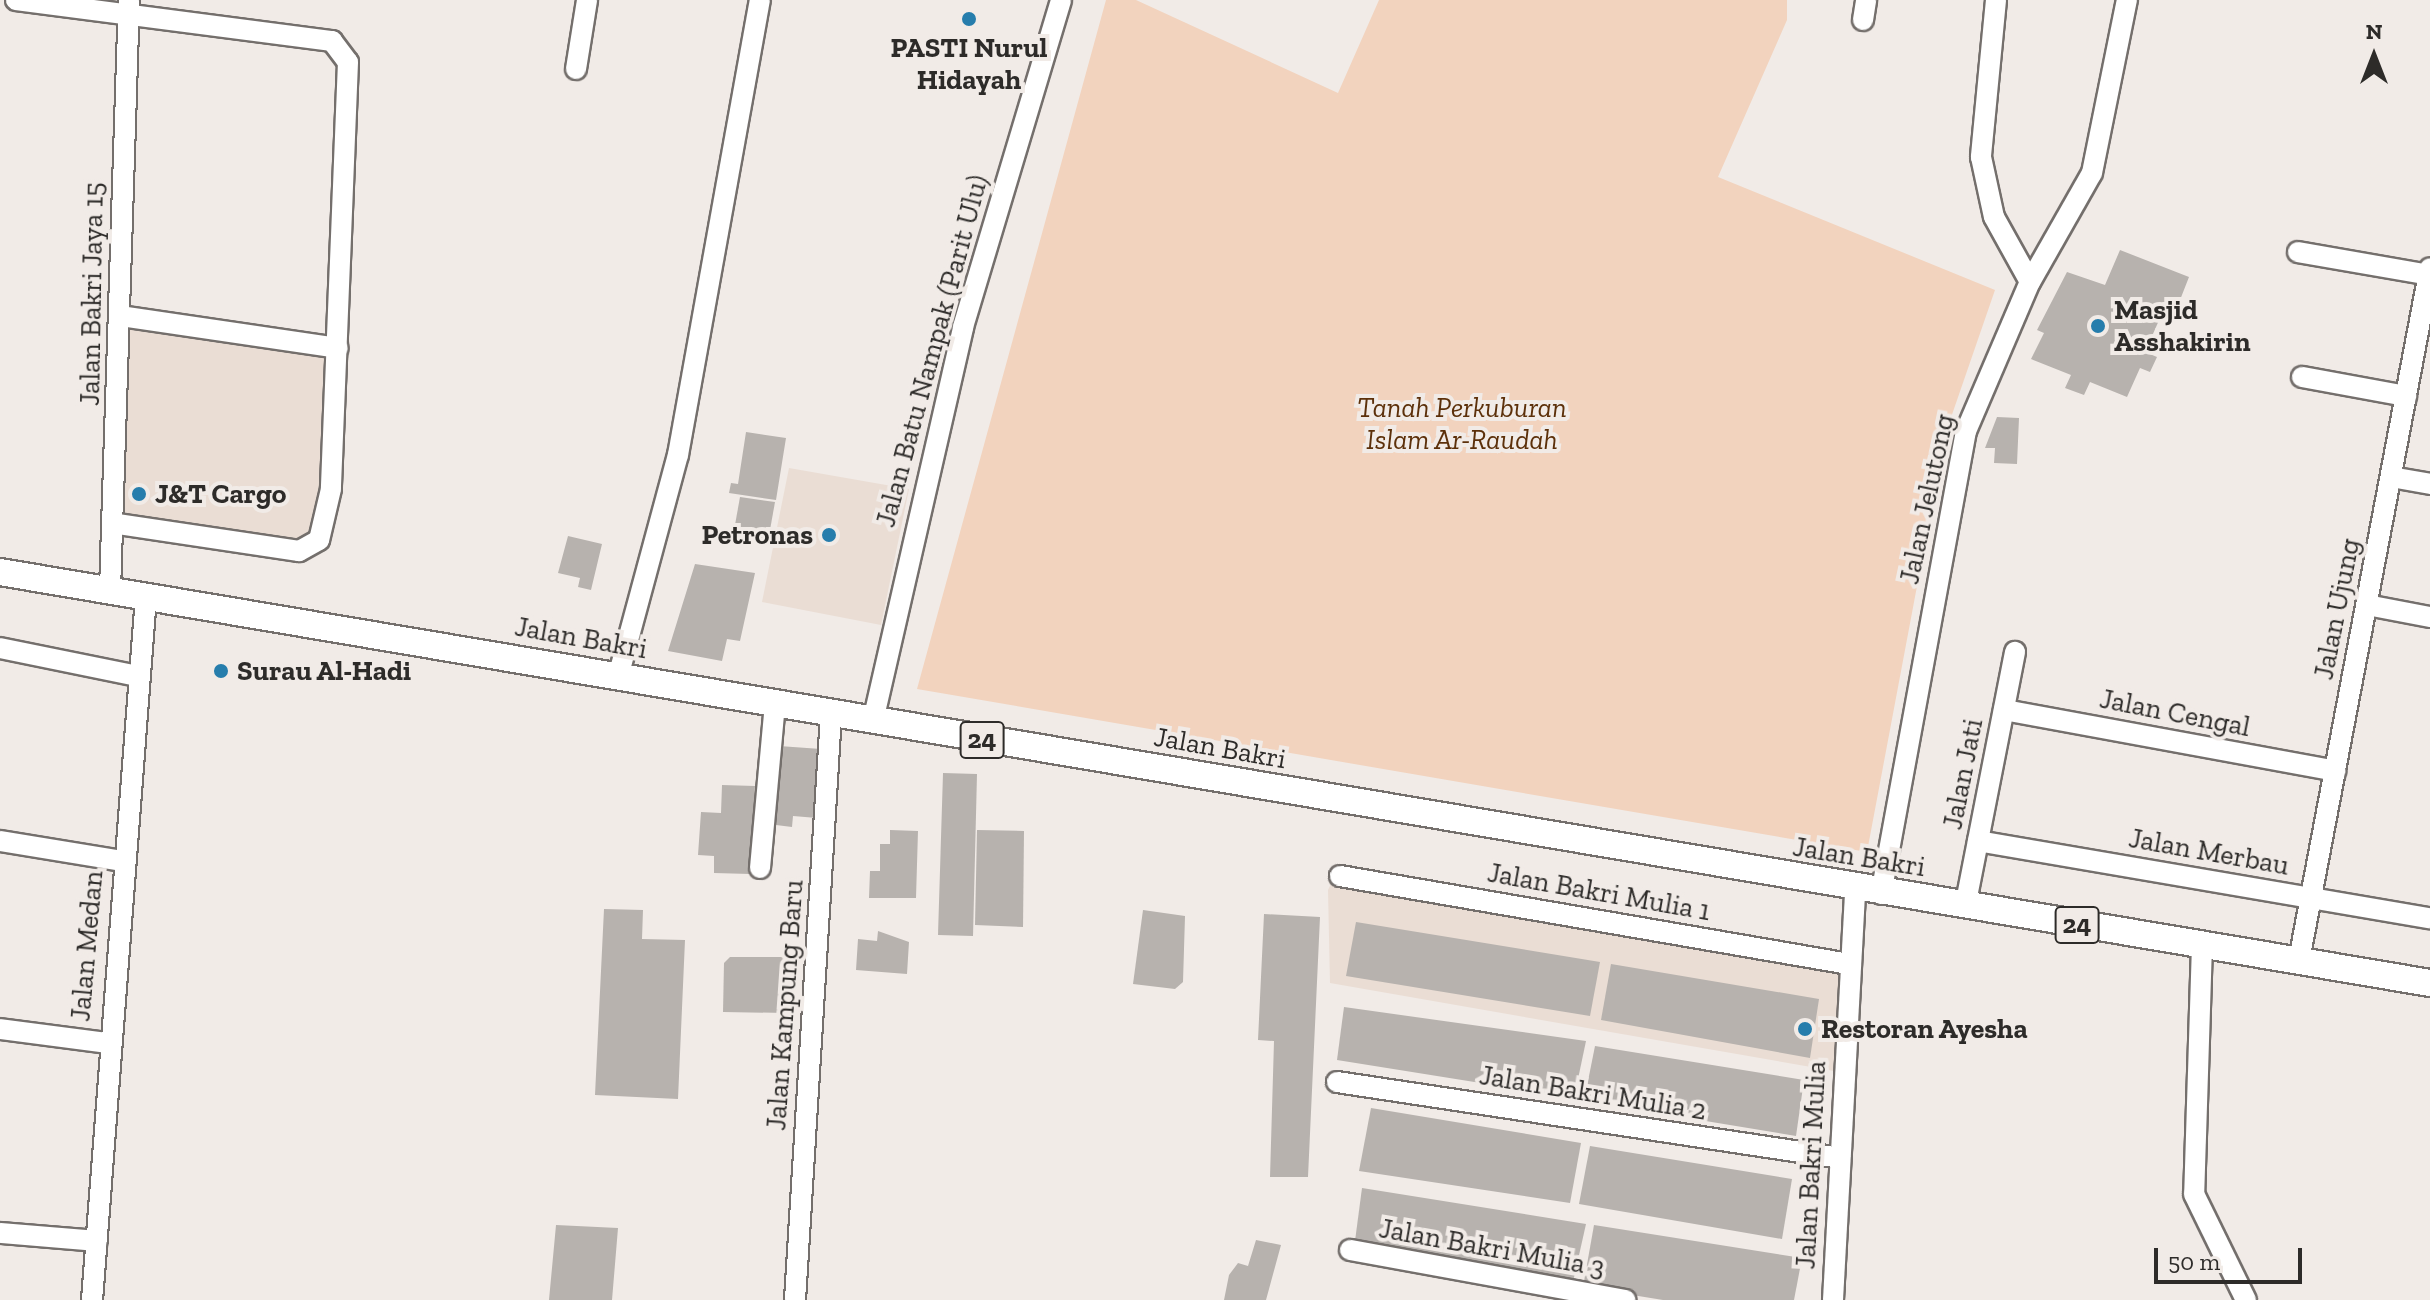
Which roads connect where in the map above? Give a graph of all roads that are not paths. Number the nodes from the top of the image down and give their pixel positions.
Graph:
1 (16, 0) edge
2 (587, 0) edge
3 (760, 0) edge
4 (1061, 0) edge
5 (1996, 0) edge
6 (2127, 0) edge
7 (128, 8) edge
8 (576, 69) dead end
9 (2298, 252) dead end
10 (2430, 272) edge
11 (2030, 282) junction
12 (121, 316) junction
13 (338, 348) junction
14 (2302, 377) dead end
15 (2406, 396) junction
16 (2391, 477) junction
17 (2430, 484) edge
18 (112, 523) junction
19 (0, 572) edge
20 (110, 590) junction
21 (146, 596) junction
22 (2367, 605) junction
23 (2430, 617) edge
24 (0, 648) edge
25 (2015, 652) dead end
26 (138, 676) junction
27 (618, 677) junction
28 (775, 704) junction
29 (2004, 710) junction
30 (831, 714) junction
31 (873, 721) junction
32 (2335, 771) junction
33 (0, 841) edge
34 (1978, 841) junction
35 (122, 861) junction
36 (760, 868) dead end
37 (1340, 876) dead end
38 (1868, 892) junction
39 (2311, 898) junction
40 (1965, 907) junction
41 (2430, 918) edge
42 (2202, 945) junction
43 (2299, 960) junction
44 (1849, 964) junction
45 (2430, 983) edge
46 (0, 1029) edge
47 (108, 1043) junction
48 (1337, 1082) dead end
49 (1840, 1158) junction
50 (0, 1233) edge
51 (97, 1241) junction
52 (1350, 1250) dead end
53 (92, 1300) edge
54 (795, 1300) edge
55 (1625, 1300) edge
56 (1833, 1300) edge
57 (2246, 1300) edge

1 - 7 street
2 - 8 street
3 - 27 street
4 - 31 street, Jalan Batu Nampak (Parit Ulu)
5 - 11 street
6 - 11 street, Jalan Jelutong
7 - 12 street, Jalan Bakri Jaya 15
7 - 13 street
9 - 10 street
10 - 15 street, Jalan Ujung
11 - 38 street, Jalan Jelutong
12 - 13 street
12 - 18 street, Jalan Bakri Jaya 15
13 - 18 street
14 - 15 street
15 - 16 street, Jalan Ujung
16 - 17 street
16 - 22 street, Jalan Ujung
18 - 20 street, Jalan Bakri Jaya 15
19 - 20 main road, Jalan Bakri / 24
20 - 21 main road, Jalan Bakri / 24
21 - 26 street, Jalan Medan
21 - 27 main road, Jalan Bakri / 24
22 - 23 street
22 - 32 street, Jalan Ujung
24 - 26 street
25 - 29 street, Jalan Jati
26 - 35 street, Jalan Medan
27 - 28 main road, Jalan Bakri / 24
28 - 30 main road, Jalan Bakri / 24
28 - 36 street
29 - 32 street, Jalan Cengal
29 - 34 street, Jalan Jati
30 - 31 main road, Jalan Bakri / 24
30 - 54 street, Jalan Kampung Baru
31 - 38 main road, Jalan Bakri / 24
32 - 39 street, Jalan Ujung
33 - 35 street
34 - 39 street, Jalan Merbau
34 - 40 street, Jalan Jati
35 - 47 street, Jalan Medan
37 - 44 street, Jalan Bakri Mulia 1
38 - 40 main road, Jalan Bakri / 24
38 - 44 street, Jalan Bakri Mulia
39 - 41 street, Jalan Merbau
39 - 43 street, Jalan Ujung
40 - 42 main road, Jalan Bakri / 24
42 - 43 main road, Jalan Bakri / 24
42 - 57 street
43 - 45 main road, Jalan Bakri / 24
44 - 49 street, Jalan Bakri Mulia
46 - 47 street
47 - 51 street, Jalan Medan
48 - 49 street, Jalan Bakri Mulia 2
49 - 56 street, Jalan Bakri Mulia
50 - 51 street
51 - 53 street, Jalan Medan
52 - 55 street, Jalan Bakri Mulia 3

